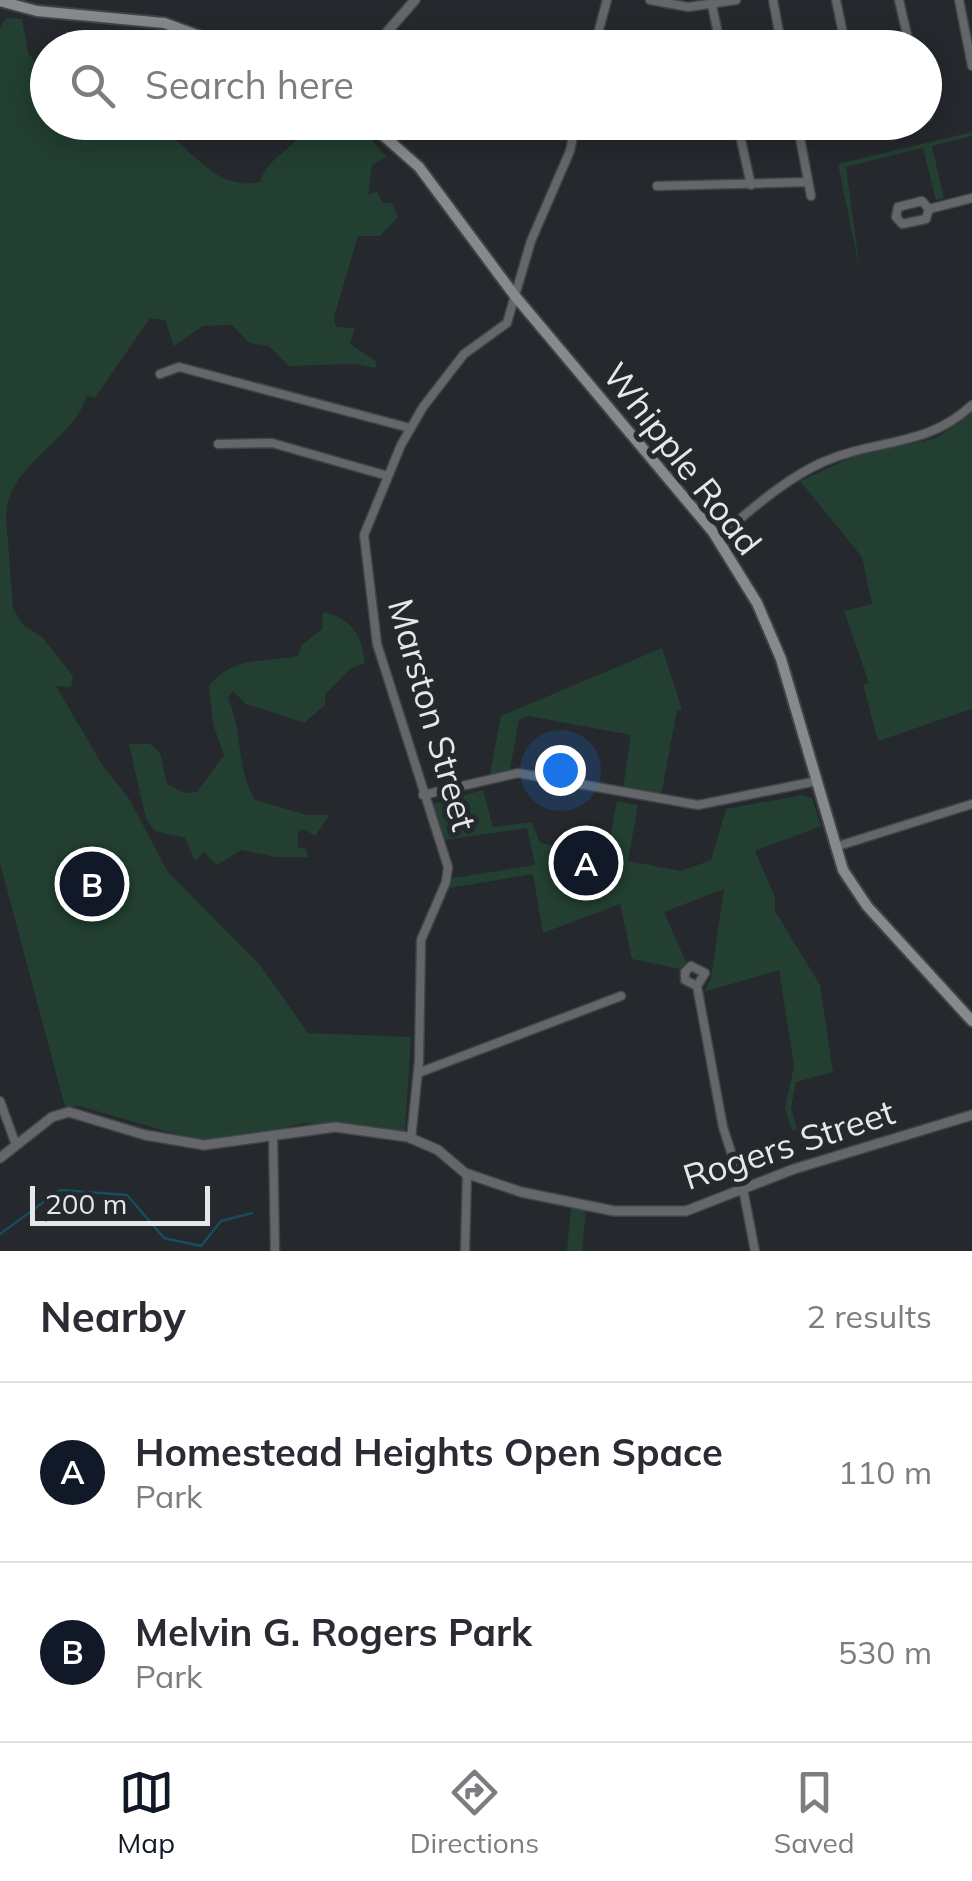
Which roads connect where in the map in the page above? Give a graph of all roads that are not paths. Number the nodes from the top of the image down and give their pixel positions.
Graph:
1 (416, 0) edge
2 (607, 0) edge
3 (650, 0) edge
4 (736, 0) edge
5 (773, 0) edge
6 (836, 0) edge
7 (899, 0) edge
8 (960, 0) edge
9 (0, 1) edge
10 (712, 4) junction
11 (183, 30) edge
12 (389, 30) edge
13 (599, 30) edge
14 (717, 30) edge
15 (779, 30) edge
16 (842, 30) edge
17 (906, 30) edge
18 (972, 66) edge
19 (389, 140) edge
20 (572, 140) edge
21 (741, 140) edge
22 (800, 140) edge
23 (808, 182) junction
24 (656, 186) dead end
25 (751, 186) junction
26 (811, 196) dead end
27 (972, 198) edge
28 (929, 209) dead end
29 (515, 296) junction
30 (160, 374) dead end
31 (972, 405) edge
32 (410, 428) junction
33 (218, 444) dead end
34 (388, 476) junction
35 (716, 538) junction
36 (818, 781) junction
37 (423, 796) junction
38 (972, 804) edge
39 (835, 846) junction
40 (697, 986) dead end
41 (620, 996) dead end
42 (972, 1022) edge
43 (418, 1073) junction
44 (0, 1101) edge
45 (972, 1115) edge
46 (273, 1135) junction
47 (411, 1138) junction
48 (16, 1146) junction
49 (0, 1158) edge
50 (468, 1174) junction
51 (743, 1189) junction
52 (276, 1251) edge
53 (465, 1251) edge
54 (755, 1251) edge

1 - 12 street
2 - 13 street
3 - 10 street
4 - 10 street
5 - 15 street
6 - 16 street
7 - 17 street
8 - 18 street
9 - 11 main road
10 - 14 street
19 - 29 main road, Whipple Road
20 - 29 street, Marston Street
21 - 25 street
22 - 23 street
23 - 25 street
23 - 26 street
24 - 25 street
27 - 28 street
29 - 32 street, Marston Street
29 - 35 main road, Whipple Road
30 - 32 street
31 - 35 street
32 - 34 street, Marston Street
33 - 34 street
34 - 37 street, Marston Street
35 - 36 main road, Whipple Road
36 - 37 street
36 - 39 main road, Whipple Road
37 - 43 street, Marston Street
38 - 39 street
39 - 42 main road, Whipple Road
40 - 51 street
41 - 43 street
43 - 47 street, Marston Street
44 - 48 street
45 - 51 street, Rogers Street
46 - 47 street, Rogers Street
46 - 48 street, Rogers Street
46 - 52 street
47 - 50 street, Rogers Street
48 - 49 street, Rogers Street
50 - 51 street, Rogers Street
50 - 53 street
51 - 54 street

